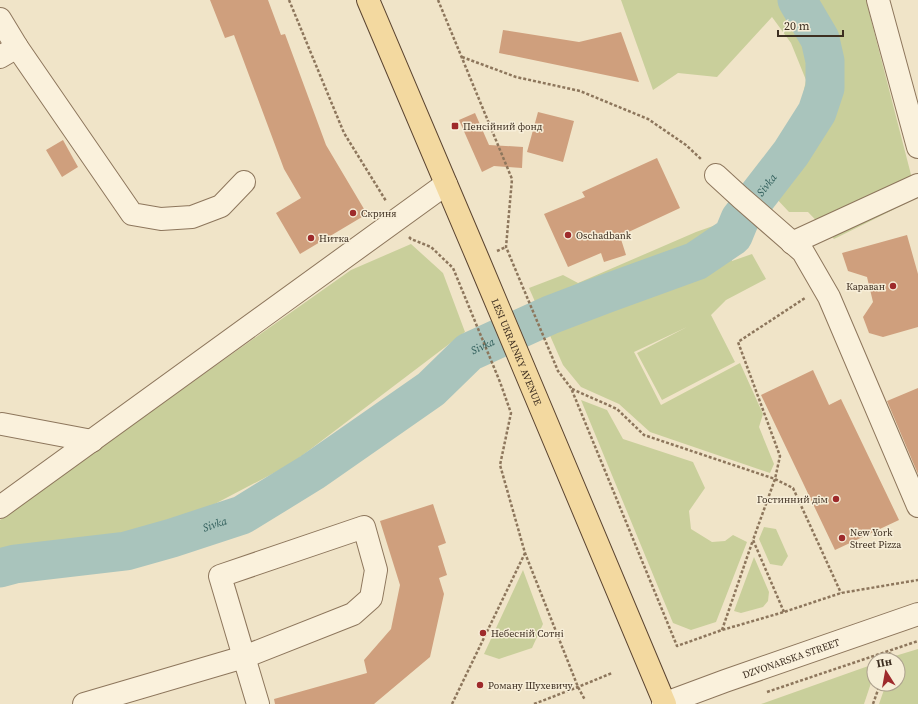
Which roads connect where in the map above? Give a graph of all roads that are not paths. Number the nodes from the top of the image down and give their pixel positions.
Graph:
1 (368, 0) edge
2 (878, 0) edge
3 (0, 19) edge
4 (8, 52) edge
5 (918, 147) edge
6 (716, 175) road end
7 (244, 182) dead end
8 (446, 184) junction
9 (918, 185) edge
10 (792, 243) junction
11 (2, 424) dead end
12 (92, 441) junction
13 (918, 506) edge
14 (0, 507) edge
15 (918, 614) edge
16 (244, 657) junction
17 (84, 704) edge
18 (258, 704) edge
19 (664, 704) edge

1 - 8 main road, LESI UKRAINKY AVENUE
2 - 5 street
3 - 4 street
4 - 7 street
6 - 10 street
8 - 12 street
8 - 19 main road, LESI UKRAINKY AVENUE
9 - 10 street
10 - 13 street
11 - 12 street
12 - 14 street
15 - 19 street, DZVONARSKA STREET
16 - 16 street
16 - 17 street
16 - 18 street

